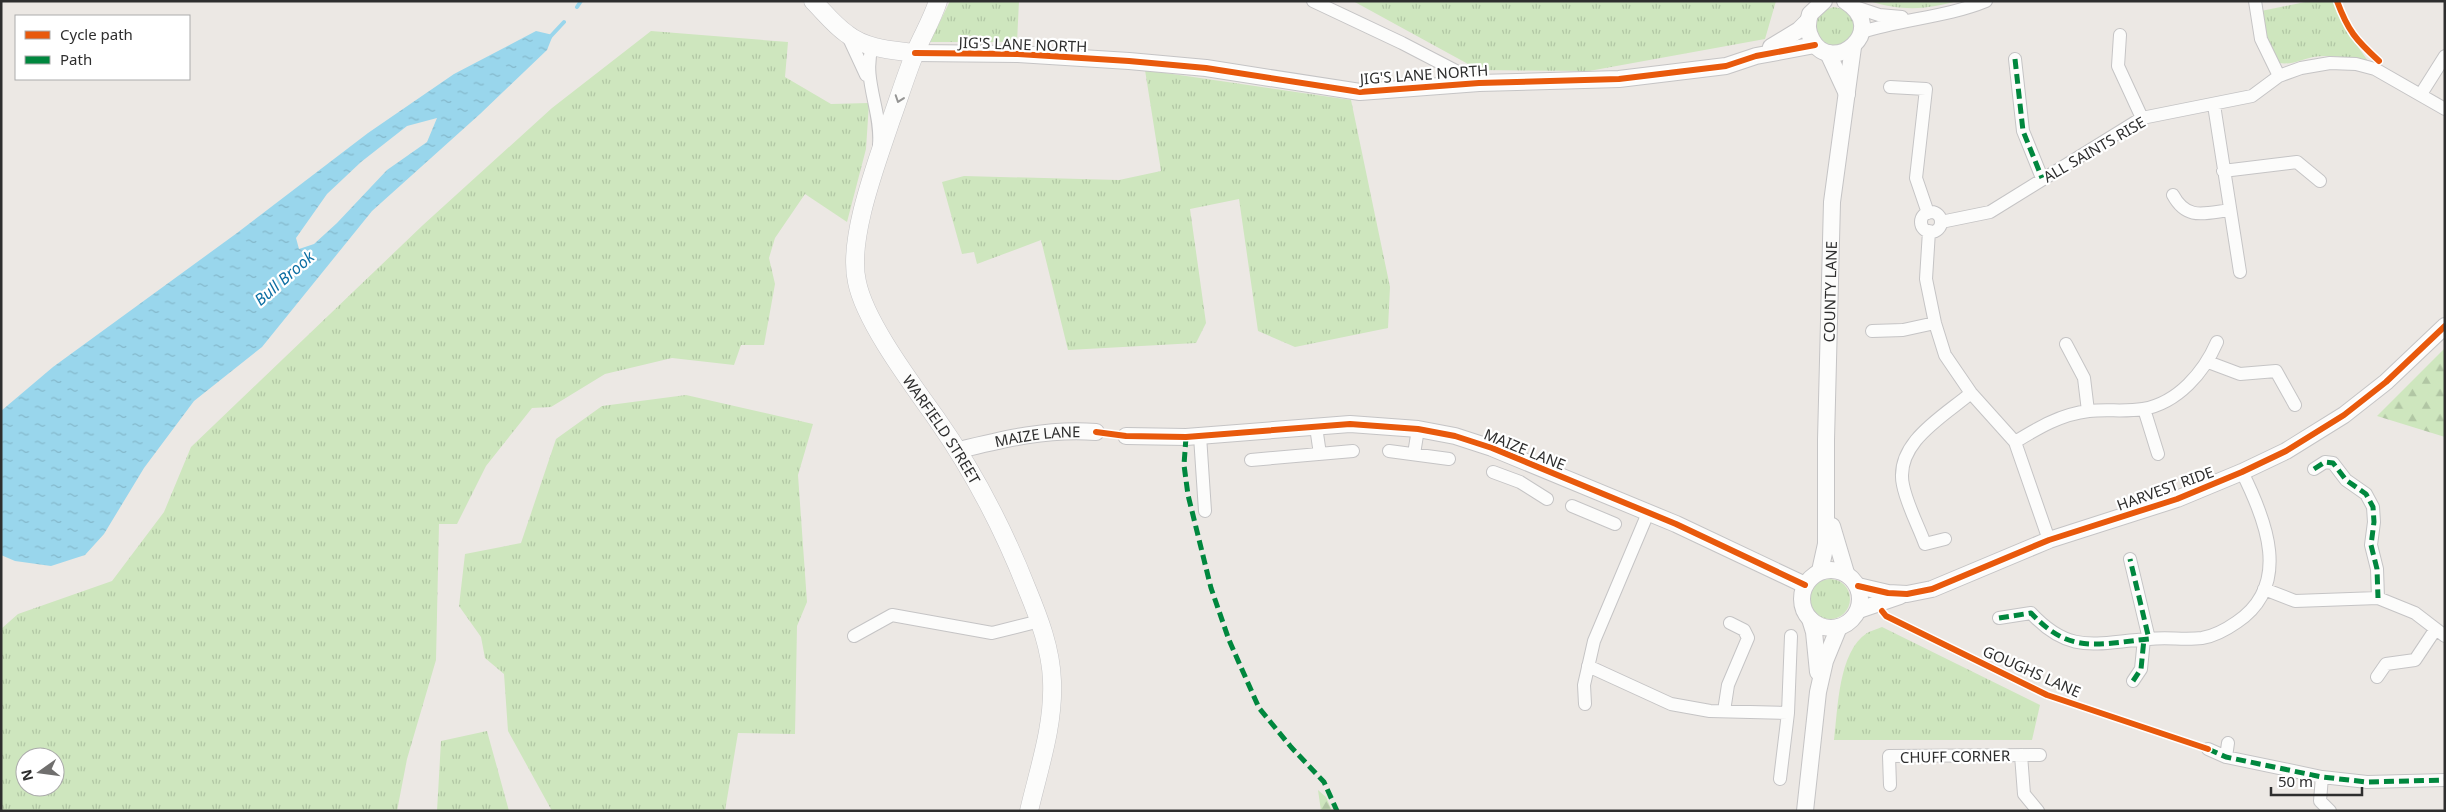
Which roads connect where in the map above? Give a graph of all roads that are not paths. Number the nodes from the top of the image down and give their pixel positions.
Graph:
1 (813, 1) edge
2 (938, 1) edge
3 (1313, 1) edge
4 (1986, 1) edge
5 (2255, 1) edge
6 (1819, 3) edge
7 (1850, 4) edge
8 (1915, 18) junction
9 (1808, 21) junction
10 (1862, 32) junction
11 (847, 34) junction
12 (2120, 35) dead end
13 (872, 47) junction
14 (1854, 47) junction
15 (1822, 49) junction
16 (915, 53) junction
17 (1756, 56) junction
18 (2445, 56) edge
19 (2015, 59) dead end
20 (2279, 76) junction
21 (1479, 83) junction
22 (871, 84) junction
23 (1890, 87) dead end
24 (1847, 94) junction
25 (2421, 94) junction
26 (2214, 105) junction
27 (2445, 109) edge
28 (2142, 118) junction
29 (877, 162) junction
30 (2223, 172) junction
31 (2042, 178) junction
32 (2320, 180) dead end
33 (2174, 195) dead end
34 (2230, 210) junction
35 (1928, 212) junction
36 (1941, 222) junction
37 (1929, 231) junction
38 (2240, 272) dead end
39 (1935, 323) junction
40 (2445, 326) edge
41 (1872, 331) dead end
42 (2217, 342) dead end
43 (2066, 344) dead end
44 (2208, 362) junction
45 (1971, 393) junction
46 (2295, 405) dead end
47 (2144, 409) junction
48 (2088, 411) junction
49 (1316, 427) junction
50 (1418, 429) junction
51 (1096, 432) dead end
52 (1126, 436) dead end
53 (1200, 436) junction
54 (2015, 442) junction
55 (959, 450) junction
56 (1353, 451) dead end
57 (1389, 451) dead end
58 (1320, 454) junction
59 (1414, 454) junction
60 (2158, 454) dead end
61 (1449, 459) dead end
62 (1251, 460) dead end
63 (1528, 463) junction
64 (2314, 469) dead end
65 (1493, 472) dead end
66 (2242, 472) junction
67 (1520, 482) junction
68 (1827, 491) junction
69 (1599, 492) junction
70 (1547, 499) dead end
71 (1572, 506) dead end
72 (1205, 511) dead end
73 (1590, 512) junction
74 (1648, 513) junction
75 (1614, 524) dead end
76 (1945, 540) dead end
77 (2049, 540) junction
78 (2130, 558) dead end
79 (1820, 571) junction
80 (1846, 573) junction
81 (1805, 585) junction
82 (1858, 586) junction
83 (2264, 589) junction
84 (1907, 594) junction
85 (2378, 598) junction
86 (1859, 610) junction
87 (1999, 618) dead end
88 (1810, 619) junction
89 (1040, 621) junction
90 (1730, 623) dead end
91 (1840, 627) junction
92 (2440, 633) edge
93 (854, 636) dead end
94 (1791, 636) dead end
95 (2147, 639) junction
96 (1588, 666) junction
97 (2377, 677) dead end
98 (2133, 681) dead end
99 (1818, 692) junction
100 (1586, 704) dead end
101 (1724, 711) junction
102 (1788, 713) junction
103 (2228, 742) dead end
104 (2208, 749) dead end
105 (2021, 755) junction
106 (2040, 755) dead end
107 (2226, 757) junction
108 (2322, 777) junction
109 (1780, 779) dead end
110 (2445, 780) edge
111 (1890, 785) dead end
112 (1029, 811) edge
113 (1805, 811) edge
114 (2038, 811) edge
115 (2330, 811) edge

1 - 11 main road
2 - 16 main road, WARFIELD STREET
3 - 21 street
4 - 8 street
5 - 20 street
6 - 9 street
7 - 8 street
7 - 10 street
8 - 10 street
9 - 15 street
9 - 17 street, JIG'S LANE NORTH
10 - 14 street, COUNTY LANE
11 - 13 main road
11 - 22 street
12 - 28 street
13 - 16 main road
13 - 22 street
14 - 15 street, JIG'S LANE NORTH
14 - 24 street, COUNTY LANE
15 - 17 street, JIG'S LANE NORTH
15 - 24 street
16 - 21 street, JIG'S LANE NORTH
16 -> 29 main road, WARFIELD STREET
17 - 21 street, JIG'S LANE NORTH
18 - 25 street
19 - 31 street
20 - 25 street, ALL SAINTS RISE
20 - 26 street, ALL SAINTS RISE
22 - 29 street
23 - 35 street
24 - 68 street, COUNTY LANE
25 - 27 street, ALL SAINTS RISE
26 - 28 street, ALL SAINTS RISE
26 - 30 street
28 - 31 street, ALL SAINTS RISE
29 - 55 main road, WARFIELD STREET
30 - 32 street
30 - 34 street
31 - 36 street, ALL SAINTS RISE
33 - 34 street
34 - 38 street
35 - 36 street
35 - 37 street
36 - 37 street, ALL SAINTS RISE
37 - 39 street
39 - 41 street
39 - 45 street
40 - 66 street, HARVEST RIDE
42 - 44 street
43 - 48 street
44 - 46 street
44 - 47 street
45 - 54 street
45 - 76 street
47 - 48 street
47 - 60 street
48 - 54 street
49 - 50 street, MAIZE LANE
49 - 53 street, MAIZE LANE
49 - 58 street
50 - 59 street
50 - 63 street, MAIZE LANE
51 - 55 street, MAIZE LANE
52 - 53 street, MAIZE LANE
53 - 72 street
54 - 77 street
55 - 89 main road, WARFIELD STREET
56 - 58 street
57 - 59 street
58 - 62 street
59 - 61 street
63 - 67 street
63 - 69 street, MAIZE LANE
64 - 85 street
65 - 67 street
66 - 77 street, HARVEST RIDE
66 - 83 street
67 - 70 street
68 - 79 street, COUNTY LANE
68 - 80 street, COUNTY LANE
69 - 73 street
69 - 74 street, MAIZE LANE
71 - 73 street
73 - 75 street
74 - 81 street, MAIZE LANE
74 - 96 street
77 - 84 street, HARVEST RIDE
78 - 95 street
79 - 80 street
79 - 81 street
80 - 82 street
81 - 88 street
82 - 84 street, HARVEST RIDE
82 - 86 street
83 - 85 street
83 - 95 street
84 - 86 street, HARVEST RIDE
85 - 92 street
86 - 91 street
87 - 95 street
88 - 91 street
88 - 99 street
89 - 93 street
89 - 112 main road, WARFIELD STREET
90 - 101 street
91 - 99 street
92 - 97 street
94 - 102 street
95 - 98 street
96 - 100 street
96 - 101 street
99 - 113 street
101 - 102 street
102 - 109 street
103 - 107 street
104 - 107 street
105 - 106 street
105 - 111 street, CHUFF CORNER
105 - 114 street
107 - 108 street
108 - 110 street
108 - 115 street

